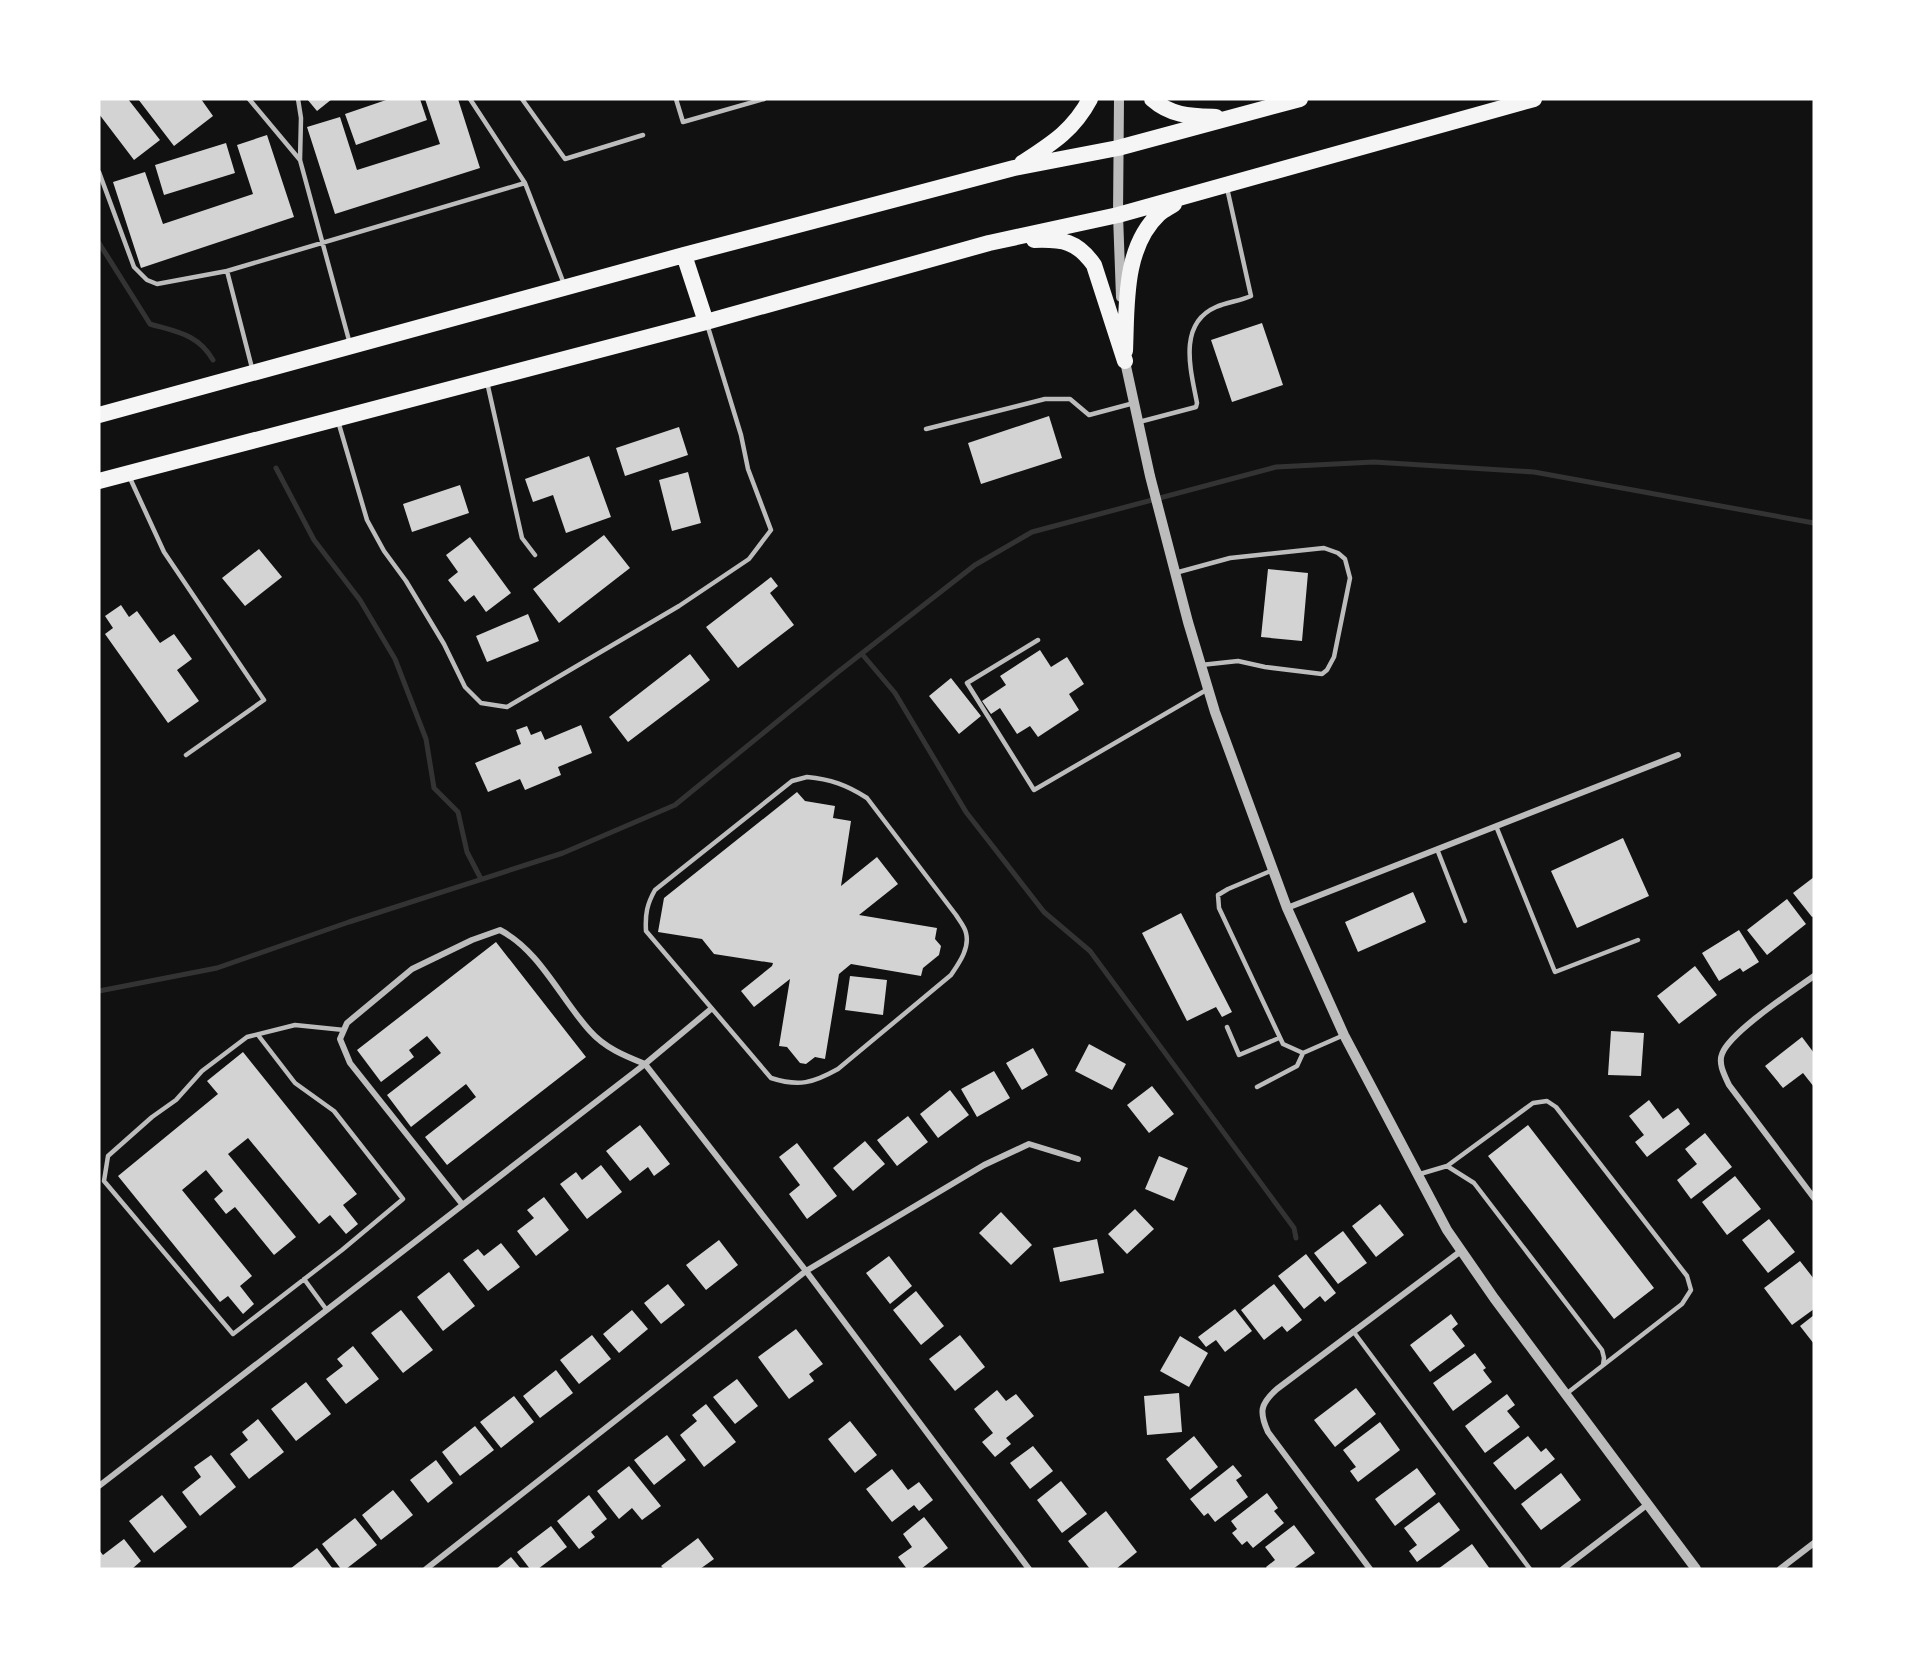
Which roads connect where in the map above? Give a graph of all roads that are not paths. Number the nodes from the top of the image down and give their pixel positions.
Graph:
1 (249, 99) edge
2 (298, 99) edge
3 (470, 99) edge
4 (522, 99) edge
5 (676, 99) edge
6 (764, 99) edge
7 (1089, 99) edge
8 (1119, 99) edge
9 (1152, 99) edge
10 (1297, 99) edge
11 (1534, 99) edge
12 (1235, 117) junction
13 (643, 135) dead end
14 (1118, 148) junction
15 (300, 160) junction
16 (1014, 168) junction
17 (99, 172) edge
18 (525, 183) junction
19 (1226, 186) junction
20 (1185, 197) junction
21 (1118, 215) junction
22 (322, 243) junction
23 (989, 243) junction
24 (684, 255) junction
25 (226, 272) junction
26 (565, 288) junction
27 (706, 321) junction
28 (350, 347) junction
29 (1125, 361) junction
30 (254, 374) junction
31 (486, 379) junction
32 (1134, 403) junction
33 (99, 415) edge
34 (338, 418) junction
35 (1138, 422) junction
36 (926, 429) dead end
37 (128, 473) junction
38 (99, 481) edge
39 (535, 555) dead end
40 (1175, 573) junction
41 (1038, 640) dead end
42 (1201, 665) junction
43 (1208, 689) junction
44 (186, 755) dead end
45 (1678, 755) dead end
46 (1496, 826) junction
47 (1437, 849) junction
48 (1273, 870) junction
49 (1287, 908) junction
50 (1465, 921) dead end
51 (1638, 940) dead end
52 (1814, 976) edge
53 (711, 1009) junction
54 (1227, 1027) dead end
55 (344, 1030) junction
56 (258, 1035) junction
57 (1344, 1035) junction
58 (1279, 1038) junction
59 (1303, 1053) junction
60 (645, 1064) junction
61 (1257, 1088) dead end
62 (1078, 1159) dead end
63 (1447, 1166) junction
64 (1417, 1175) junction
65 (1814, 1198) edge
66 (462, 1204) junction
67 (1461, 1251) junction
68 (806, 1271) junction
69 (304, 1280) junction
70 (326, 1310) junction
71 (1353, 1332) junction
72 (1603, 1365) junction
73 (1566, 1394) junction
74 (99, 1486) edge
75 (1648, 1504) junction
76 (1814, 1544) edge
77 (426, 1569) edge
78 (1029, 1569) edge
79 (1370, 1569) edge
80 (1530, 1569) edge
81 (1563, 1569) edge
82 (1696, 1569) edge
83 (1780, 1569) edge

1 - 15 lane
2 - 15 lane
3 - 18 lane
4 - 13 lane
5 - 6 lane
7 - 16 highway
8 - 14 street
9 - 12 highway
10 - 12 highway
11 - 19 highway
12 - 14 highway
14 - 16 highway
14 - 21 street
15 - 22 lane
16 - 24 highway
17 - 25 lane
18 - 22 lane
18 - 26 lane
19 - 20 highway
19 - 35 lane
20 - 21 highway
20 - 29 highway
21 - 23 highway
21 - 29 street
22 - 25 lane
22 - 28 lane
23 - 27 highway
23 - 29 highway
24 - 26 highway
24 - 27 highway
25 - 30 lane
26 - 28 highway
27 - 31 highway
27 - 34 lane
28 - 30 highway
29 - 32 street
30 - 33 highway
31 - 34 highway
31 - 39 lane
32 - 35 street
32 - 36 lane
34 - 37 highway
35 - 40 street
37 - 38 highway
37 - 44 lane
40 - 42 street
40 - 42 lane
41 - 43 lane
42 - 43 street
43 - 48 street
45 - 46 street
46 - 47 street
46 - 51 lane
47 - 49 street
47 - 50 lane
48 - 49 street
48 - 58 lane
49 - 57 street
52 - 65 street
53 - 53 lane
53 - 60 street
54 - 58 lane
55 - 56 lane
55 - 60 street
55 - 66 street
56 - 69 lane
56 - 69 lane
57 - 59 lane
57 - 64 street
58 - 59 lane
59 - 61 lane
60 - 66 street
60 - 68 street
62 - 68 street
63 - 64 lane
63 - 72 lane
63 - 72 lane
64 - 67 street
66 - 70 street
67 - 71 street
67 - 73 street
68 - 77 street
68 - 78 street
69 - 70 lane
70 - 74 street
71 - 79 street
71 - 80 lane
72 - 73 lane
73 - 75 street
75 - 81 street
75 - 82 street
76 - 83 street

